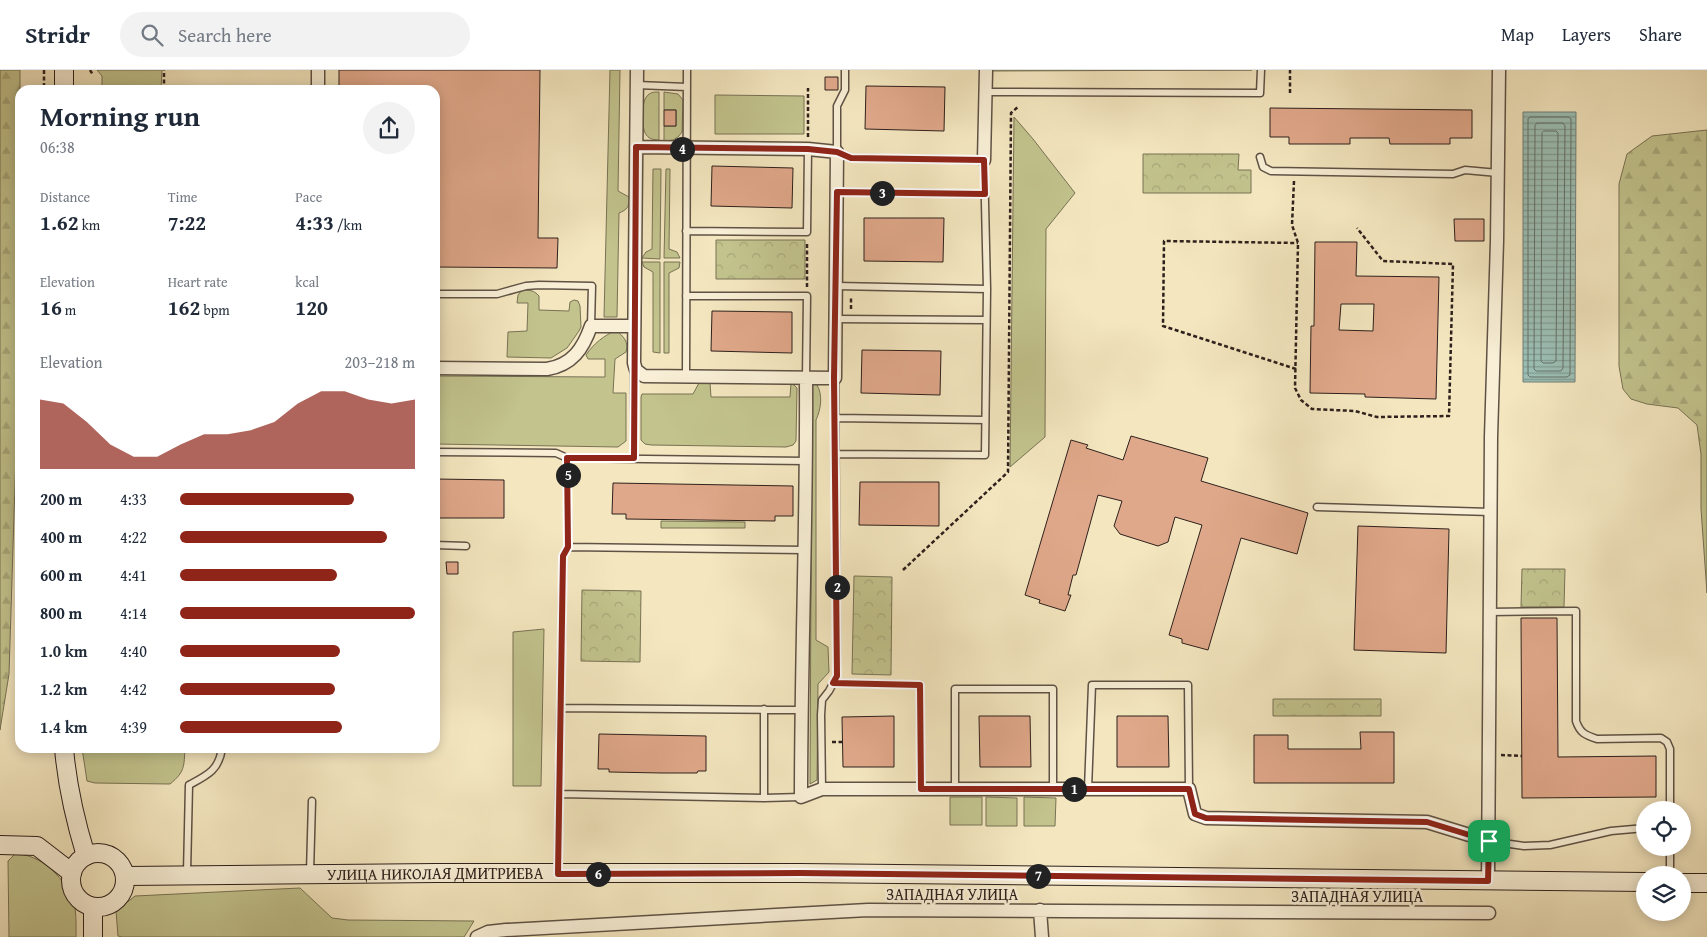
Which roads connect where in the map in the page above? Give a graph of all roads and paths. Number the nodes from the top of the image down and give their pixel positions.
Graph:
1 (44, 70) edge
2 (64, 70) edge
3 (90, 70) edge
4 (164, 70) edge
5 (318, 70) edge
6 (637, 70) edge
7 (687, 70) edge
8 (845, 70) edge
9 (986, 70) edge
10 (1261, 70) edge
11 (1290, 70) edge
12 (1500, 70) edge
13 (92, 75) dead end
14 (44, 85) edge
15 (64, 85) edge
16 (164, 85) edge
17 (318, 85) edge
18 (637, 85) junction
19 (687, 87) junction
20 (808, 88) dead end
21 (985, 92) junction
22 (1290, 92) dead end
23 (636, 147) junction
24 (687, 149) junction
25 (808, 149) junction
26 (837, 152) junction
27 (1260, 158) dead end
28 (984, 160) junction
29 (1294, 172) junction
30 (1498, 173) junction
31 (837, 192) junction
32 (985, 194) junction
33 (1356, 228) dead end
34 (686, 232) junction
35 (807, 232) junction
36 (1298, 244) junction
37 (836, 286) junction
38 (986, 289) junction
39 (851, 293) dead end
40 (440, 294) edge
41 (686, 296) junction
42 (806, 296) junction
43 (851, 314) dead end
44 (836, 319) junction
45 (986, 320) junction
46 (591, 326) junction
47 (634, 326) junction
48 (634, 363) junction
49 (440, 368) edge
50 (1296, 369) junction
51 (686, 377) junction
52 (806, 378) junction
53 (834, 378) junction
54 (835, 418) junction
55 (985, 420) junction
56 (440, 452) edge
57 (835, 454) junction
58 (567, 458) junction
59 (634, 458) junction
60 (807, 461) junction
61 (1317, 508) dead end
62 (1490, 512) junction
63 (440, 545) edge
64 (466, 546) dead end
65 (568, 547) junction
66 (804, 550) junction
67 (1490, 612) junction
68 (833, 683) junction
69 (561, 708) junction
70 (764, 709) junction
71 (801, 710) junction
72 (830, 742) dead end
73 (843, 742) dead end
74 (64, 753) edge
75 (221, 753) edge
76 (1489, 755) junction
77 (1522, 756) dead end
78 (822, 789) junction
79 (921, 789) junction
80 (955, 789) junction
81 (1053, 789) junction
82 (1088, 789) junction
83 (1189, 789) junction
84 (559, 794) junction
85 (801, 796) junction
86 (764, 798) junction
87 (312, 801) dead end
88 (1670, 801) edge
89 (1636, 829) edge
90 (1489, 841) junction
91 (0, 845) edge
92 (86, 856) junction
93 (72, 873) junction
94 (558, 874) junction
95 (310, 875) junction
96 (126, 876) junction
97 (187, 876) junction
98 (1488, 881) junction
99 (1636, 882) edge
100 (1691, 883) edge
101 (1707, 883) edge
102 (93, 907) junction
103 (1040, 910) junction
104 (1489, 913) dead end
105 (93, 937) edge
106 (477, 937) edge
107 (1042, 937) edge

1 - 14 path
2 - 15 main road
3 - 13 path
4 - 16 path
5 - 17 street
6 - 18 street
7 - 19 lane
8 - 26 lane
9 - 21 street
10 - 21 lane
11 - 22 path
12 - 30 street
18 - 19 lane
18 - 23 street
19 - 24 lane
20 - 25 path
21 - 28 street
23 - 24 street
23 - 47 street
24 - 25 street
24 - 34 lane
25 - 26 street
25 - 35 lane
26 - 28 lane
26 - 31 street
27 - 29 lane
28 - 32 lane
29 - 30 lane
29 - 36 path
30 - 62 street
31 - 32 lane
31 - 37 street
32 - 38 lane
33 - 50 path
34 - 35 lane
34 - 41 lane
35 - 42 path
36 - 50 path
36 - 50 path
37 - 38 lane
37 - 44 street
38 - 45 lane
39 - 43 path
40 - 46 lane
41 - 42 lane
41 - 51 lane
42 - 52 lane
44 - 45 lane
44 - 53 street
45 - 55 lane
46 - 47 street
46 - 49 street
47 - 48 street
48 - 51 street
48 - 59 lane
51 - 52 street
52 - 53 street
52 - 60 street
53 - 54 lane
54 - 55 lane
54 - 57 lane
55 - 57 lane
56 - 58 lane
57 - 68 lane
58 - 59 lane
58 - 65 lane
59 - 60 lane
60 - 66 street
61 - 62 lane
62 - 67 street
63 - 64 lane
65 - 66 lane
65 - 69 lane
66 - 71 street
67 - 76 street
67 - 88 lane
68 - 78 lane
68 - 79 lane
69 - 70 lane
69 - 84 lane
70 - 71 lane
70 - 86 lane
71 - 85 street
72 - 73 path
74 - 92 main road
75 - 97 lane
76 - 77 path
76 - 90 street
78 - 79 street
78 - 85 street
79 - 80 street
80 - 81 street
80 - 81 lane
81 - 82 street
82 - 83 street
82 - 83 lane
83 - 90 street
84 - 86 lane
84 - 94 lane
85 - 86 lane
87 - 95 lane
89 - 90 lane
90 - 98 street
91 - 93 main road
92 - 93 main road
92 - 96 main road
93 - 102 main road
94 - 95 main road, УЛИЦА НИКОЛАЯ ДМИТРИЕВА
94 - 98 main road, УЛИЦА НИКОЛАЯ ДМИТРИЕВА
95 - 97 main road, УЛИЦА НИКОЛАЯ ДМИТРИЕВА
96 - 97 main road, УЛИЦА НИКОЛАЯ ДМИТРИЕВА
96 - 102 main road
98 - 99 main road, УЛИЦА НИКОЛАЯ ДМИТРИЕВА
100 - 101 main road
102 - 105 main road
103 - 104 street, ЗАПАДНАЯ УЛИЦА
103 - 106 street, ЗАПАДНАЯ УЛИЦА
103 - 107 street

